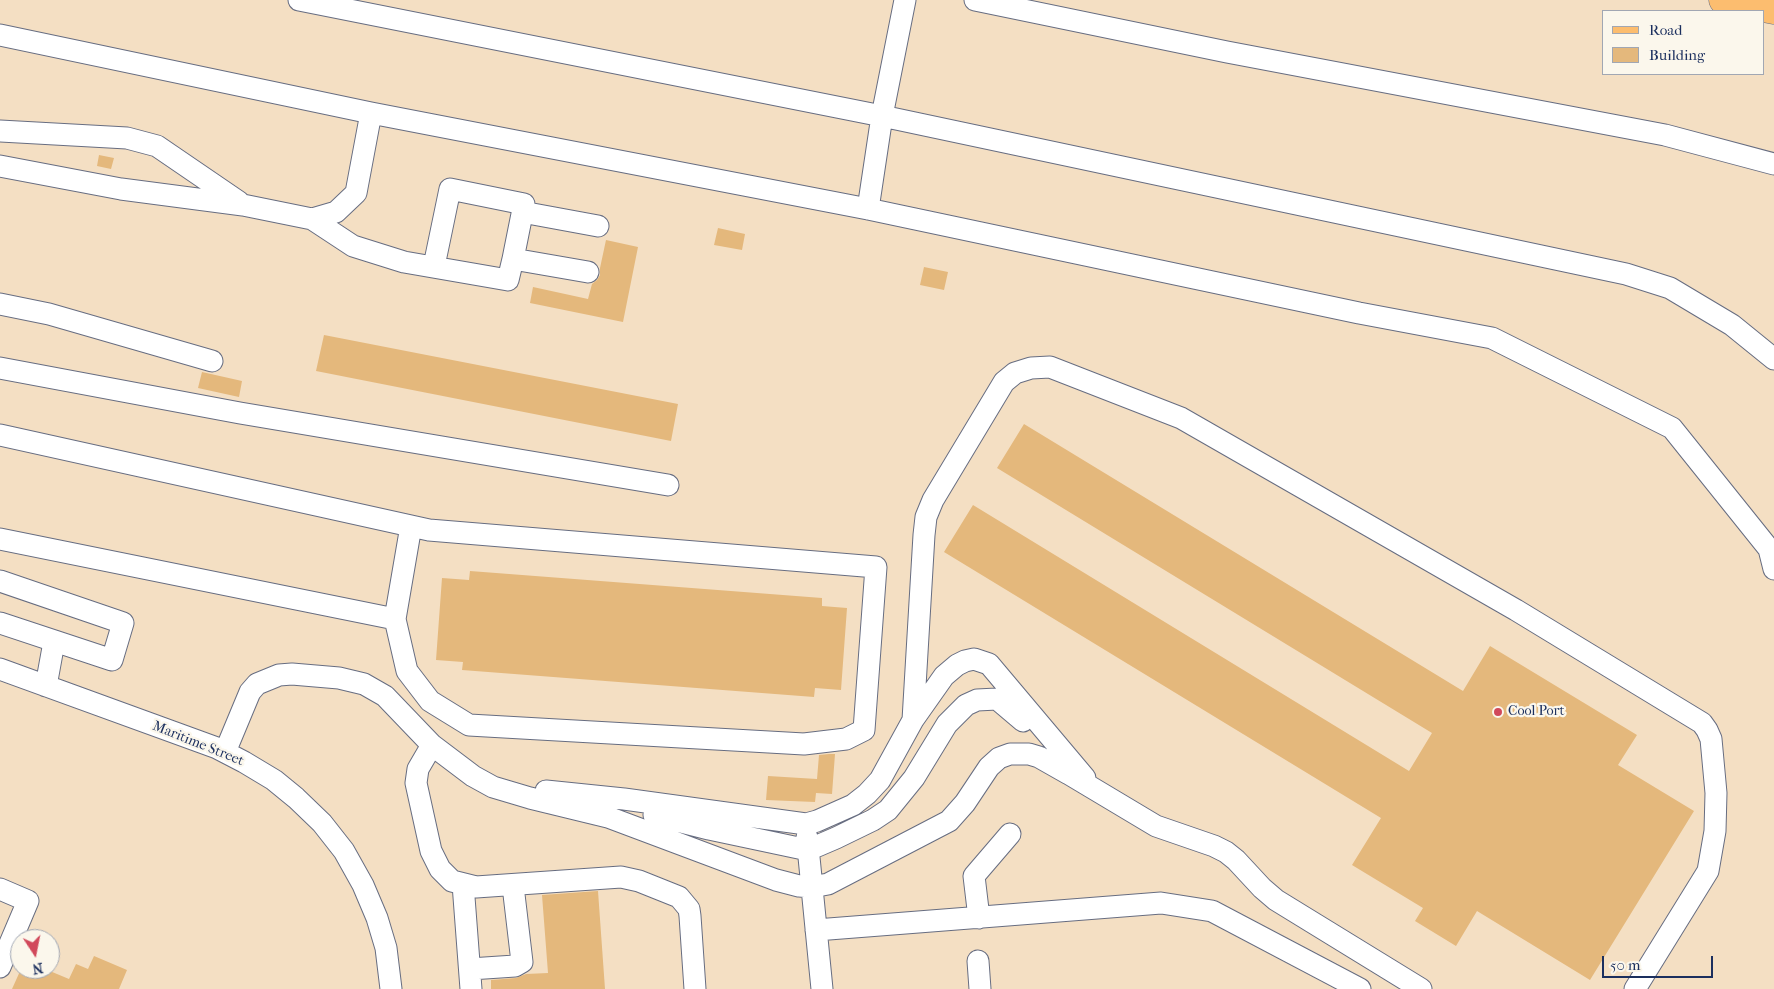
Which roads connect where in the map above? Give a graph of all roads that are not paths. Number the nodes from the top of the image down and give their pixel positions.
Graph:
1 (299, 0) edge
2 (905, 0) edge
3 (975, 0) edge
4 (1723, 0) edge
5 (1774, 10) edge
6 (0, 36) edge
7 (371, 112) junction
8 (882, 116) junction
9 (0, 132) edge
10 (1774, 164) edge
11 (0, 166) edge
12 (243, 205) junction
13 (868, 208) junction
14 (522, 212) junction
15 (312, 219) junction
16 (598, 226) dead end
17 (513, 259) junction
18 (434, 266) junction
19 (588, 272) dead end
20 (0, 304) edge
21 (1774, 359) edge
22 (212, 361) dead end
23 (0, 368) edge
24 (0, 435) edge
25 (668, 485) dead end
26 (411, 526) junction
27 (0, 539) edge
28 (1774, 568) edge
29 (0, 581) edge
30 (396, 619) junction
31 (0, 623) edge
32 (54, 642) junction
33 (0, 669) edge
34 (46, 686) junction
35 (914, 720) junction
36 (432, 744) junction
37 (225, 752) junction
38 (1069, 774) junction
39 (472, 776) junction
40 (1117, 804) junction
41 (608, 817) junction
42 (806, 824) junction
43 (1010, 834) dead end
44 (808, 850) junction
45 (463, 884) junction
46 (513, 886) junction
47 (812, 887) junction
48 (0, 889) edge
49 (979, 918) junction
50 (816, 930) junction
51 (978, 960) dead end
52 (0, 967) edge
53 (470, 979) edge
54 (1323, 980) edge
55 (391, 989) edge
56 (695, 989) edge
57 (822, 989) edge
58 (980, 989) edge
59 (1360, 989) edge
60 (1421, 989) edge
61 (1635, 989) edge

1 - 8 street
2 - 8 street
3 - 10 street
4 - 5 main road
6 - 7 street
7 - 13 street
7 - 15 street
8 - 13 street
8 - 21 street
9 - 12 street
11 - 12 street
12 - 15 street
13 - 28 street
14 - 16 street
14 - 17 street
14 - 18 street
15 - 18 street
17 - 18 street
17 - 19 street
20 - 22 street
23 - 25 street
24 - 26 street
26 - 30 street
26 - 30 street
27 - 30 street
29 - 32 street
31 - 32 street
32 - 34 street
33 - 34 street, Maritime Street
34 - 37 street, Maritime Street
35 - 40 street
35 - 42 street
35 - 61 street
36 - 37 street
36 - 39 street
36 - 45 street
37 - 55 street, Maritime Street
38 - 40 street
38 - 44 street
38 - 47 street
39 - 41 street
39 - 42 street
40 - 60 street
41 - 44 street
41 - 47 street
42 - 44 street
43 - 49 street
44 - 47 street
45 - 46 street
45 - 53 street
46 - 53 street
46 - 56 street
47 - 50 street
48 - 52 street
49 - 50 street
49 - 54 street
50 - 57 street
51 - 58 street
54 - 59 street

